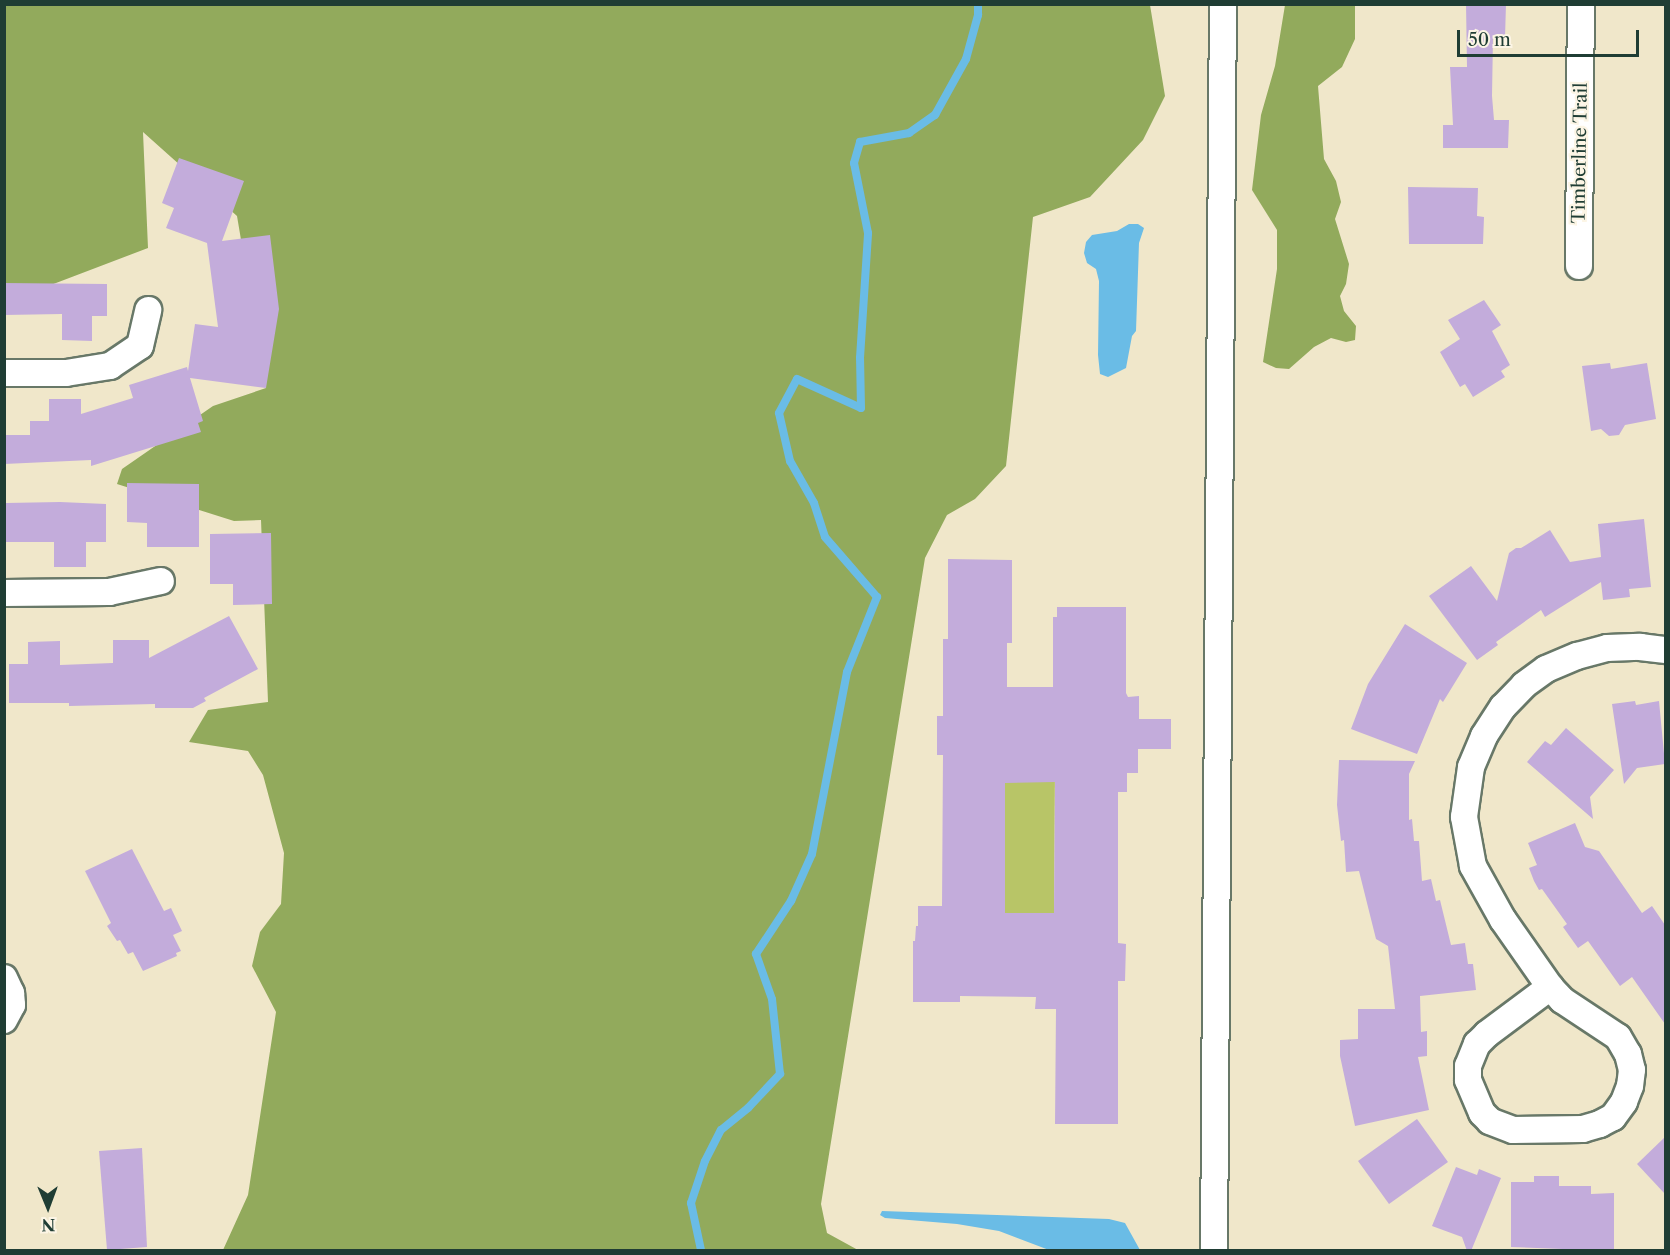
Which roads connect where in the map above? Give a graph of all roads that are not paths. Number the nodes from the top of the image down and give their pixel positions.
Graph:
1 (1223, 4) edge
2 (1581, 4) edge
3 (1579, 266) dead end
4 (148, 310) dead end
5 (4, 373) edge
6 (161, 581) dead end
7 (4, 593) edge
8 (1665, 650) edge
9 (4, 978) edge
10 (1550, 987) junction
11 (4, 1020) edge
12 (1214, 1251) edge

1 - 12 street
2 - 3 street, Timberline Trail
4 - 5 street
6 - 7 street
8 - 10 street
9 - 11 street
10 - 10 street

